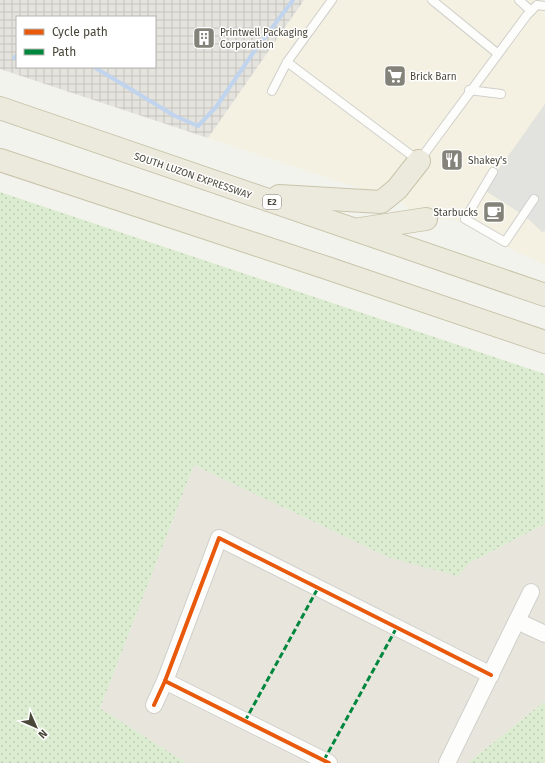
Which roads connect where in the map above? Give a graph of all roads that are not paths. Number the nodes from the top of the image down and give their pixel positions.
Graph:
1 (332, 0) edge
2 (432, 0) edge
3 (519, 0) edge
4 (545, 6) edge
5 (531, 10) junction
6 (497, 53) junction
7 (287, 62) junction
8 (272, 90) dead end
9 (470, 90) junction
10 (501, 94) dead end
11 (0, 108) edge
12 (0, 160) edge
13 (419, 161) junction
14 (494, 172) dead end
15 (248, 194) junction
16 (534, 199) dead end
17 (426, 219) dead end
18 (356, 230) junction
19 (545, 295) edge
20 (545, 342) edge
21 (532, 592) dead end
22 (518, 621) junction
23 (545, 634) edge
24 (491, 675) junction
25 (165, 681) junction
26 (154, 705) dead end
27 (329, 763) edge
28 (447, 763) edge

1 - 7 lane
2 - 6 lane
3 - 5 lane
4 - 5 lane
5 - 6 lane
6 - 9 lane
7 - 8 lane
7 - 13 lane
9 - 10 lane
9 - 13 lane
11 - 15 highway, SOUTH LUZON EXPRESSWAY / E2
12 - 20 highway
13 - 15 highway
14 - 16 lane
15 - 18 highway, SOUTH LUZON EXPRESSWAY / E2
17 - 18 highway
18 - 19 highway, SOUTH LUZON EXPRESSWAY / E2
21 - 22 street
22 - 23 street
22 - 24 street
24 - 25 street
24 - 28 street
25 - 26 street
25 - 27 street

